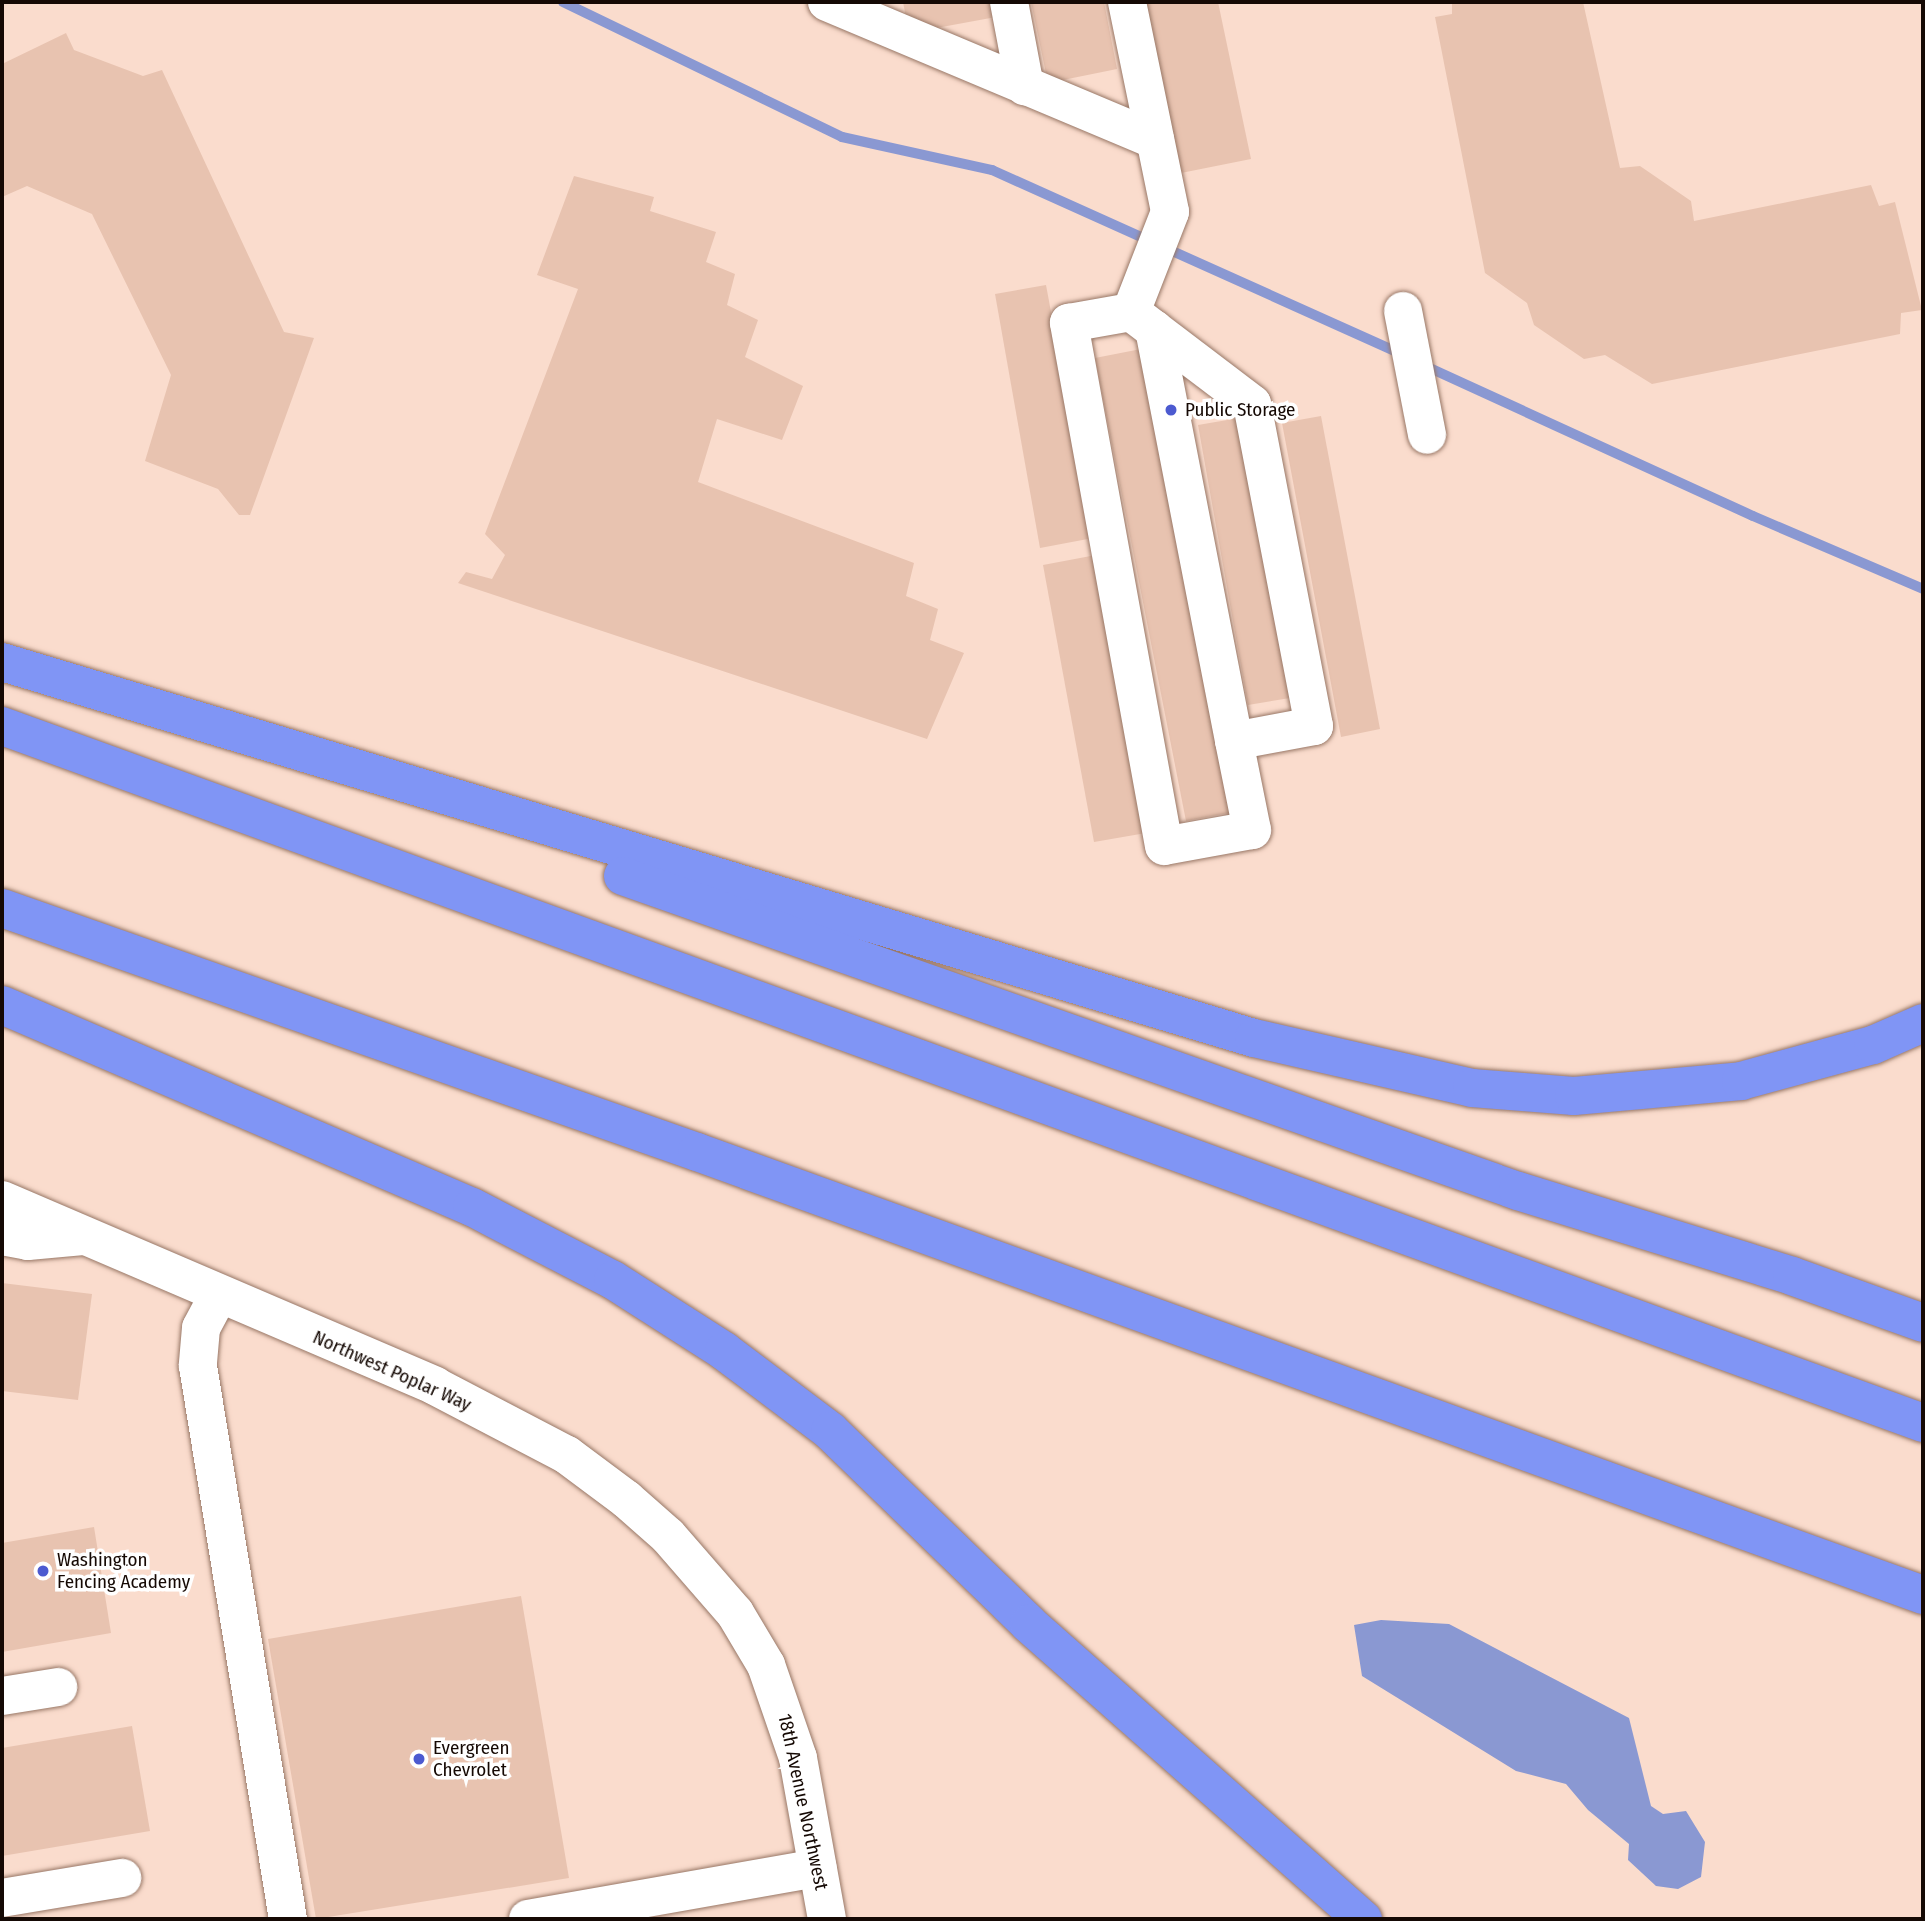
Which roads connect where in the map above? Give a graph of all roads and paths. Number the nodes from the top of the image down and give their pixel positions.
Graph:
1 (827, 2) edge
2 (1009, 2) edge
3 (1127, 2) edge
4 (887, 15) edge
5 (1025, 88) junction
6 (1155, 140) junction
7 (1403, 311) dead end
8 (1143, 321) junction
9 (1427, 435) dead end
10 (2, 662) edge
11 (166, 715) junction
12 (2, 726) edge
13 (1234, 741) junction
14 (2, 908) edge
15 (2, 1004) edge
16 (1923, 1023) edge
17 (1518, 1191) junction
18 (2, 1200) edge
19 (88, 1235) junction
20 (2, 1236) edge
21 (218, 1296) junction
22 (1923, 1323) edge
23 (1923, 1347) edge
24 (1923, 1423) edge
25 (1923, 1595) edge
26 (735, 1613) joint
27 (58, 1686) dead end
28 (2, 1696) edge
29 (818, 1868) junction
30 (122, 1878) dead end
31 (2, 1898) edge
32 (288, 1919) edge
33 (528, 1919) edge
34 (827, 1919) edge
35 (1363, 1919) edge

1 - 4 street
2 - 5 street
3 - 6 street
4 - 5 street
5 - 6 street
6 - 8 street
7 - 9 street
8 - 13 street
8 - 13 street
8 - 13 street
10 - 11 highway
11 - 16 highway
11 - 17 highway
12 - 24 highway
14 - 25 highway
15 - 35 highway
17 - 22 highway
17 - 23 highway
18 - 19 street, Northwest Poplar Way
19 - 20 street
19 - 21 street, Northwest Poplar Way
21 - 26 street, Northwest Poplar Way
21 - 32 street
26 - 29 street, 18th Avenue Northwest
27 - 28 street
29 - 33 street
29 - 34 street, 18th Avenue Northwest
30 - 31 street

